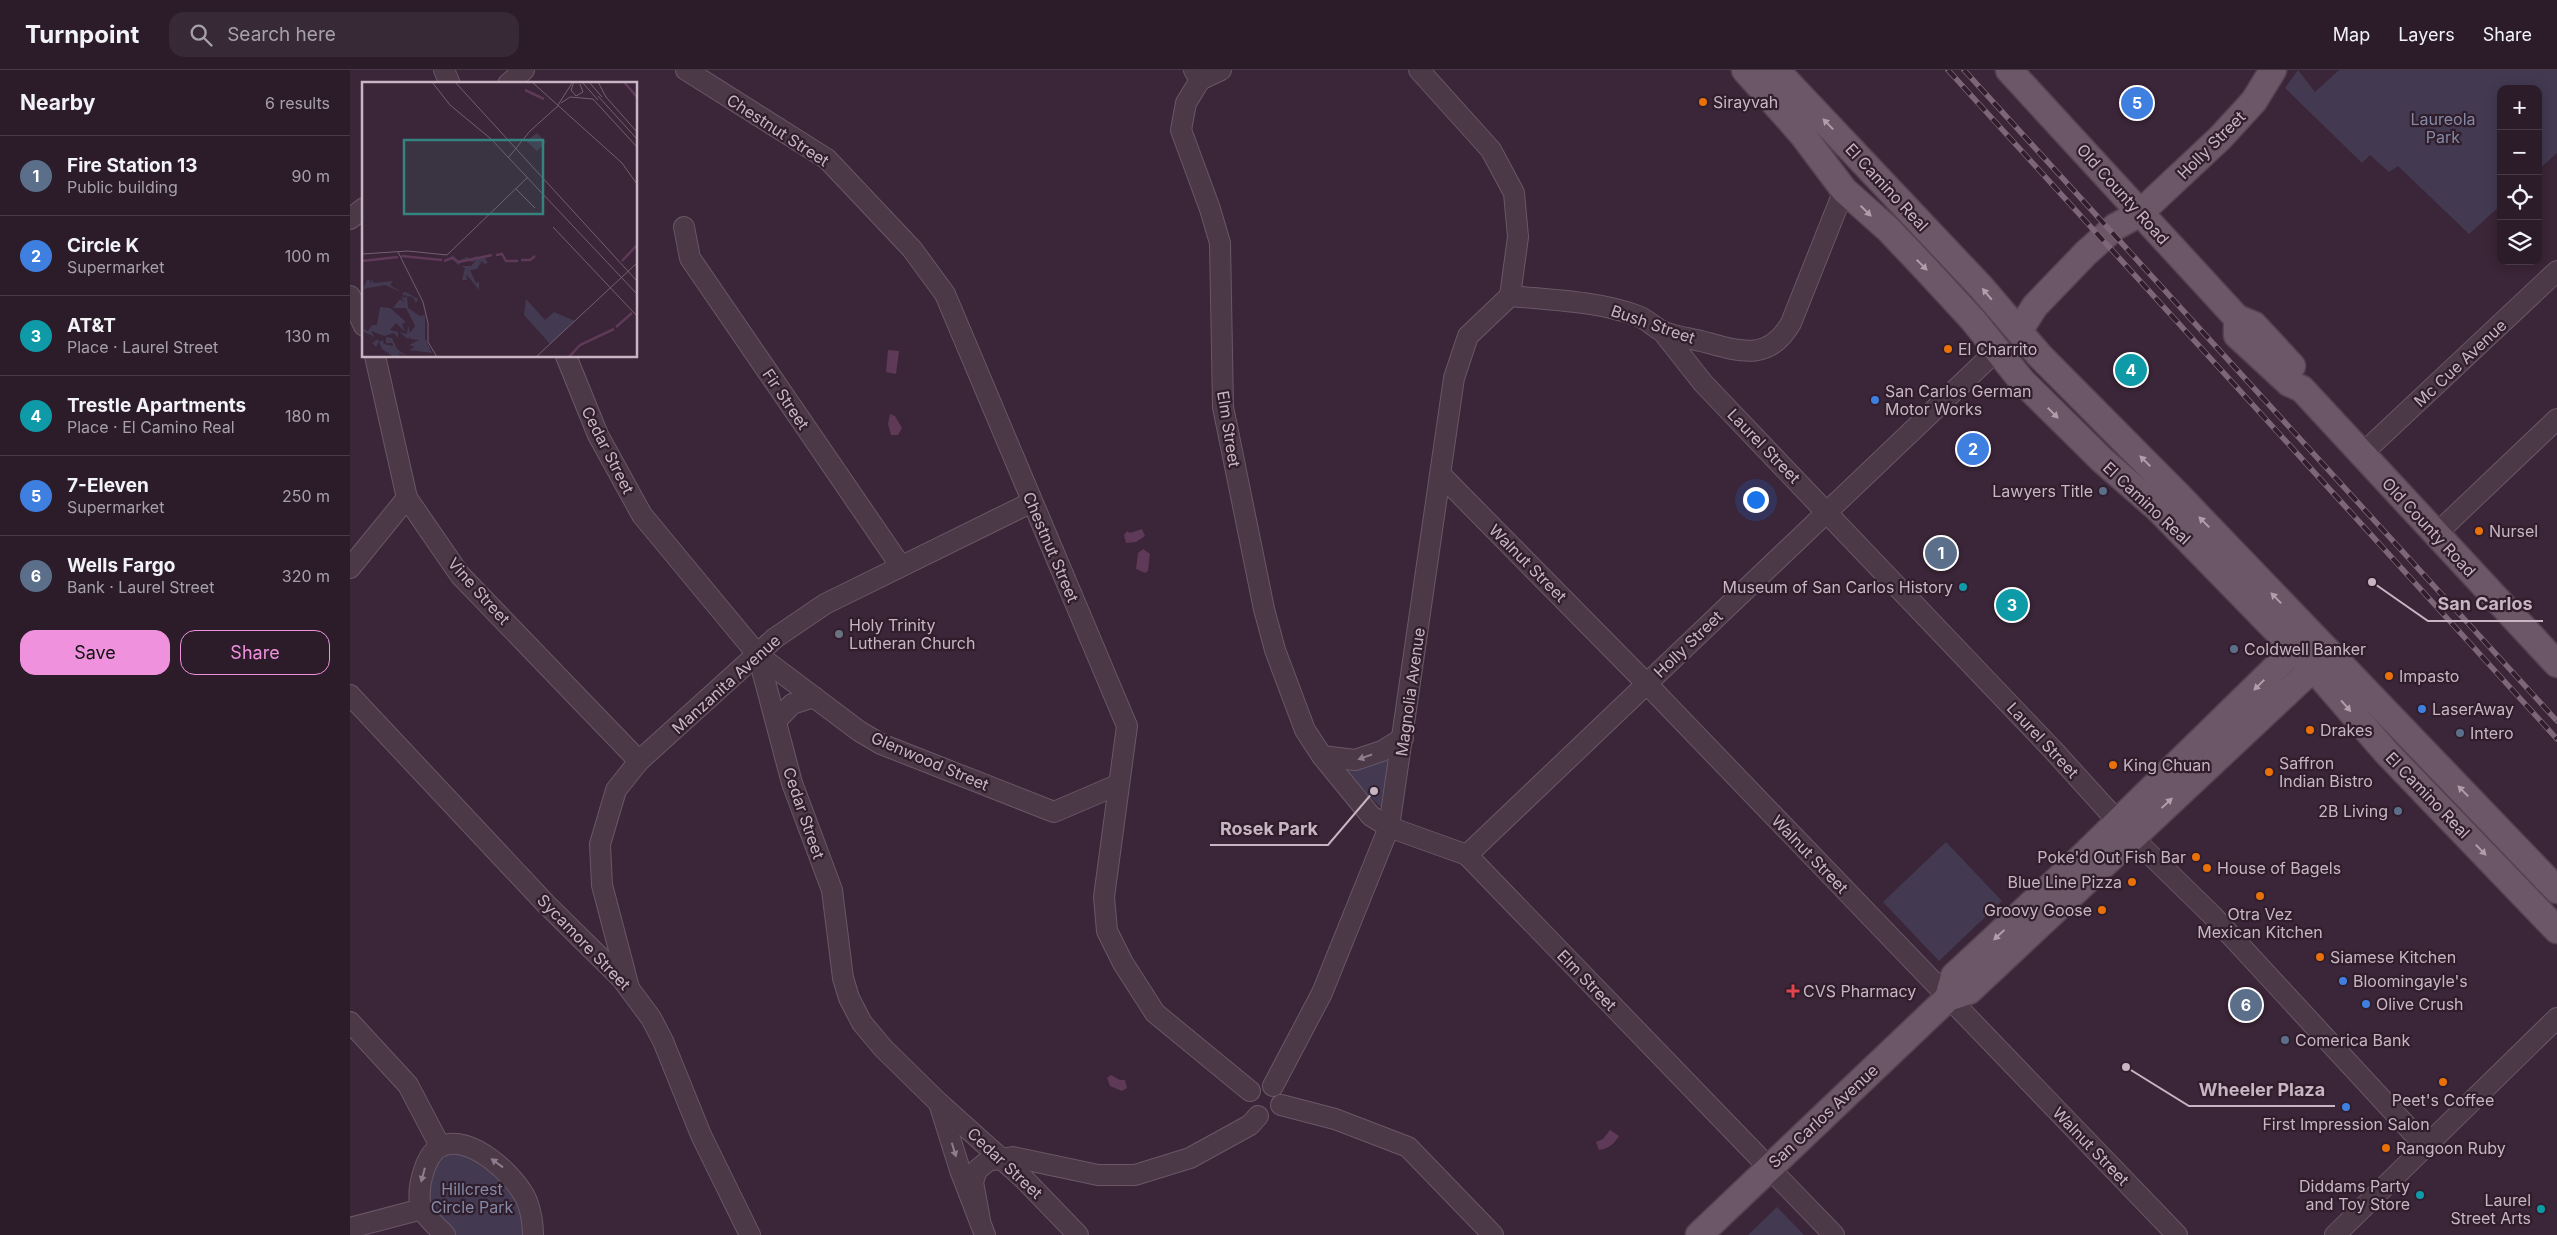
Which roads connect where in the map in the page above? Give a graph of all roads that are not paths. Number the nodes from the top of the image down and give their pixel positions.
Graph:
1 (444, 70) edge
2 (524, 70) edge
3 (686, 70) edge
4 (1221, 70) edge
5 (1418, 70) edge
6 (1745, 70) edge
7 (1776, 70) edge
8 (2009, 70) edge
9 (2273, 70) edge
10 (1197, 75) edge
11 (449, 82) edge
12 (510, 82) edge
13 (1844, 190) junction
14 (362, 210) edge
15 (2140, 213) junction
16 (350, 220) edge
17 (684, 227) dead end
18 (2557, 271) edge
19 (350, 296) edge
20 (1510, 296) junction
21 (362, 322) edge
22 (2020, 330) junction
23 (1662, 331) junction
24 (1996, 351) junction
25 (375, 358) edge
26 (567, 358) edge
27 (2557, 419) edge
28 (2362, 454) junction
29 (1441, 475) junction
30 (407, 498) junction
31 (1032, 502) junction
32 (1827, 512) junction
33 (2436, 534) junction
34 (900, 565) junction
35 (350, 568) edge
36 (2302, 642) junction
37 (758, 655) junction
38 (2321, 661) junction
39 (2557, 664) edge
40 (1646, 684) junction
41 (350, 695) edge
42 (814, 697) junction
43 (776, 721) junction
44 (1403, 738) junction
45 (1322, 756) junction
46 (639, 761) junction
47 (1117, 785) junction
48 (1389, 827) junction
49 (2125, 829) junction
50 (1467, 855) junction
51 (2557, 890) edge
52 (2557, 930) edge
53 (629, 988) junction
54 (1948, 998) junction
55 (2557, 1018) edge
56 (350, 1022) edge
57 (1273, 1086) junction
58 (1250, 1091) junction
59 (940, 1103) junction
60 (1281, 1105) junction
61 (1258, 1116) junction
62 (440, 1146) junction
63 (2426, 1146) junction
64 (1000, 1157) junction
65 (1769, 1168) junction
66 (422, 1209) junction
67 (350, 1228) edge
68 (982, 1228) edge
69 (445, 1235) edge
70 (533, 1235) edge
71 (750, 1235) edge
72 (1078, 1235) edge
73 (1493, 1235) edge
74 (1699, 1235) edge
75 (1834, 1235) edge
76 (2177, 1235) edge
77 (2335, 1235) edge

1 - 11 street
2 - 12 street
3 - 31 street, Chestnut Street
4 - 10 street
5 - 20 street
6 - 13 main road, El Camino Real
22 -> 7 main road, El Camino Real
8 - 15 main road, Old County Road
9 - 15 main road, Holly Street
10 - 45 street, Elm Street
13 - 23 street, Bush Street
13 -> 24 main road, El Camino Real
14 - 16 street
15 - 22 main road, Holly Street
15 - 28 main road, Old County Road
17 - 34 street, Fir Street
18 - 28 street, Mc Cue Avenue
19 - 21 street
20 - 23 street, Bush Street
20 - 29 street, Magnolia Avenue
22 - 24 main road, Holly Street
36 -> 22 main road, El Camino Real
23 - 32 street, Laurel Street
24 - 32 street, Holly Street
24 -> 36 main road, El Camino Real
25 - 30 street, Vine Street
26 - 37 street, Cedar Street
27 - 33 street
28 - 33 main road, Old County Road
29 - 40 street, Walnut Street
29 - 44 street, Magnolia Avenue
30 - 35 street
30 - 46 street, Vine Street
31 - 34 street, Manzanita Avenue
31 - 47 street, Chestnut Street
32 - 40 street, Holly Street
32 - 49 street, Laurel Street
33 - 39 main road, Old County Road
34 - 37 street, Manzanita Avenue
36 - 38 main road, El Camino Real
36 -> 49 main road, San Carlos Avenue
37 - 42 street, Glenwood Street
37 - 43 street, Cedar Street
37 - 46 street, Manzanita Avenue
49 -> 38 main road, San Carlos Avenue
51 -> 38 main road, El Camino Real
38 -> 52 main road, El Camino Real
40 - 50 street, Holly Street
40 - 54 street, Walnut Street
41 - 53 street, Sycamore Street
42 - 43 street
42 - 47 street, Glenwood Street
43 - 59 street, Cedar Street
44 -> 45 street
44 - 48 street, Magnolia Avenue
45 - 48 street, Elm Street
46 - 53 street, Manzanita Avenue
47 - 58 street, Chestnut Street
48 - 50 street, Elm Street
48 - 57 street, Magnolia Avenue
49 - 54 main road, San Carlos Avenue
49 - 63 street, Laurel Street
50 - 65 street, Elm Street
53 - 71 street, Sycamore Street
54 - 65 main road, San Carlos Avenue
54 - 76 street, Walnut Street
55 - 63 street
56 - 62 street
57 - 58 street
57 - 60 street
58 - 61 street
59 - 64 street, Cedar Street
59 -> 68 street
60 - 61 street
60 - 73 street
61 - 64 street
62 -> 66 street
70 -> 62 street
63 - 77 street
64 - 68 street
64 - 72 street, Cedar Street
65 - 74 main road, San Carlos Avenue
65 - 75 street, Elm Street
66 - 67 street
66 - 69 street

